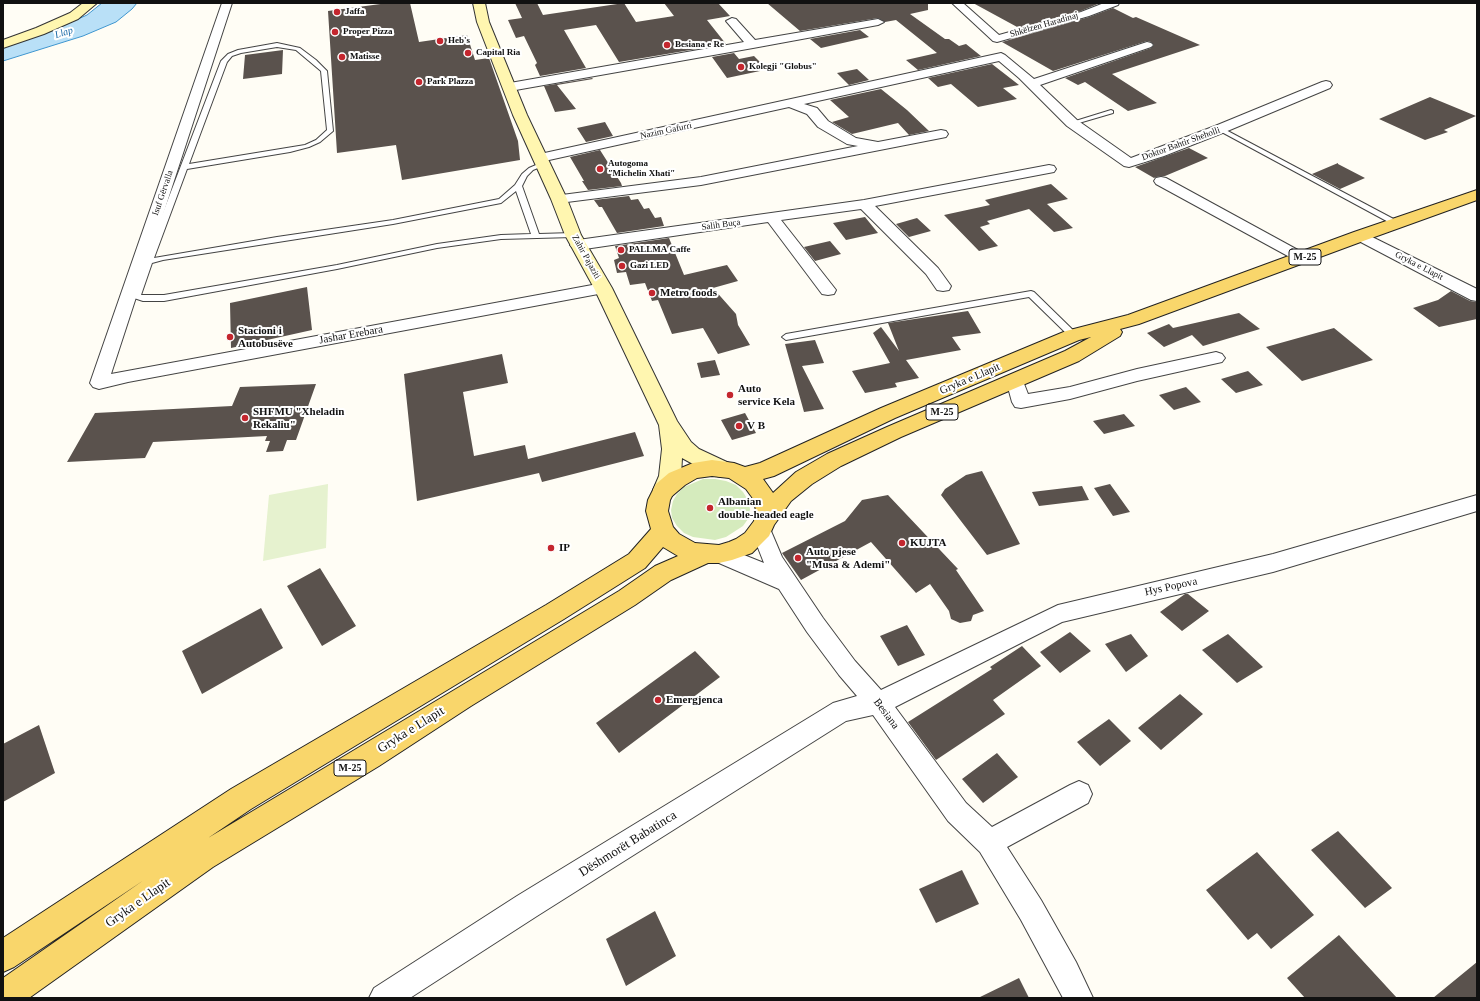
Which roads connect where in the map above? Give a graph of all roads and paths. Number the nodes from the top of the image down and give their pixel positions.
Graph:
1 (91, 3) edge
2 (227, 3) edge
3 (479, 3) edge
4 (957, 3) edge
5 (1114, 3) edge
6 (732, 21) dead end
7 (878, 22) dead end
8 (997, 39) junction
9 (3, 44) edge
10 (753, 45) junction
11 (1147, 45) dead end
12 (1001, 57) junction
13 (1032, 84) junction
14 (1326, 85) dead end
15 (510, 87) junction
16 (791, 104) junction
17 (1111, 112) dead end
18 (1072, 123) junction
19 (1220, 129) junction
20 (941, 134) dead end
21 (879, 146) junction
22 (541, 161) junction
23 (185, 167) junction
24 (1046, 169) dead end
25 (1161, 180) dead end
26 (518, 186) junction
27 (1477, 196) edge
28 (559, 199) junction
29 (864, 204) junction
30 (772, 218) junction
31 (1397, 223) junction
32 (536, 236) junction
33 (1360, 236) junction
34 (576, 240) junction
35 (1302, 258) junction
36 (149, 262) junction
37 (943, 286) dead end
38 (603, 288) junction
39 (828, 290) dead end
40 (1477, 296) edge
41 (1133, 320) junction
42 (1073, 335) junction
43 (786, 337) dead end
44 (1216, 358) dead end
45 (1015, 380) junction
46 (99, 383) joint
47 (668, 424) junction
48 (721, 469) junction
49 (744, 476) junction
50 (664, 490) junction
51 (1477, 503) edge
52 (763, 525) junction
53 (663, 531) junction
54 (713, 554) junction
55 (786, 582) junction
56 (878, 703) junction
57 (1079, 794) dead end
58 (989, 843) junction
59 (3, 956) edge
60 (3, 997) edge
61 (384, 998) edge
62 (1078, 998) edge

1 - 9 main road
2 - 46 street, Isuf Gërvalla
3 - 15 main road, Zahir Pajaziti
4 - 8 street
5 - 8 street, Shkëlzen Haradinaj
6 - 10 street
7 - 10 street
8 - 12 street
10 - 15 street
11 - 13 street
12 - 13 street, Doktor Bahtir Sheholli
12 - 16 street, Nazim Gafurri
13 - 18 street, Doktor Bahtir Sheholli
14 - 19 street, Doktor Bahtir Sheholli
15 - 22 main road, Zahir Pajaziti
16 - 21 street
16 - 22 street, Nazim Gafurri
17 - 18 lane
18 - 19 street, Doktor Bahtir Sheholli
19 - 31 lane
20 - 21 street
21 - 28 street
22 - 26 lane
22 - 28 main road, Zahir Pajaziti
23 - 23 lane
23 - 36 lane
24 - 29 street, Salih Buça
25 - 35 street
26 - 32 lane
26 - 36 lane
27 - 31 main road, Gryka e Llapit / M-25
28 - 34 main road, Zahir Pajaziti
29 - 30 street, Salih Buça
29 - 37 street
30 - 34 street, Salih Buça
30 - 39 street
31 - 33 main road, Gryka e Llapit / M-25
32 - 34 lane
32 - 36 lane
33 - 35 main road, Gryka e Llapit / M-25
33 - 40 street, Gryka e Llapit
34 - 38 main road, Zahir Pajaziti
35 - 41 main road, Gryka e Llapit / M-25
38 - 46 street, Jashar Erebara
38 - 47 main road, Zahir Pajaziti
41 - 42 main road, Gryka e Llapit / M-25
41 - 45 main road, Gryka e Llapit / M-25
42 - 43 lane
42 - 49 main road, Gryka e Llapit / M-25
44 - 45 street, Gryka e Llapit
45 - 52 main road, Gryka e Llapit / M-25
47 - 48 main road, Zahir Pajaziti
47 - 50 main road, Zahir Pajaziti
48 - 49 main road
48 - 50 main road
49 - 52 main road
50 - 53 main road
51 - 56 street, Hys Popova
52 - 54 main road, M-25
52 - 55 street, Besiana
53 - 54 main road, M-25
53 - 59 main road, M-25
54 - 55 street
54 - 60 main road, Gryka e Llapit / M-25
55 - 56 street, Besiana
56 - 58 street, Besiana
56 - 61 street, Dëshmorët Babatinca
57 - 58 street
58 - 62 street, Besiana

